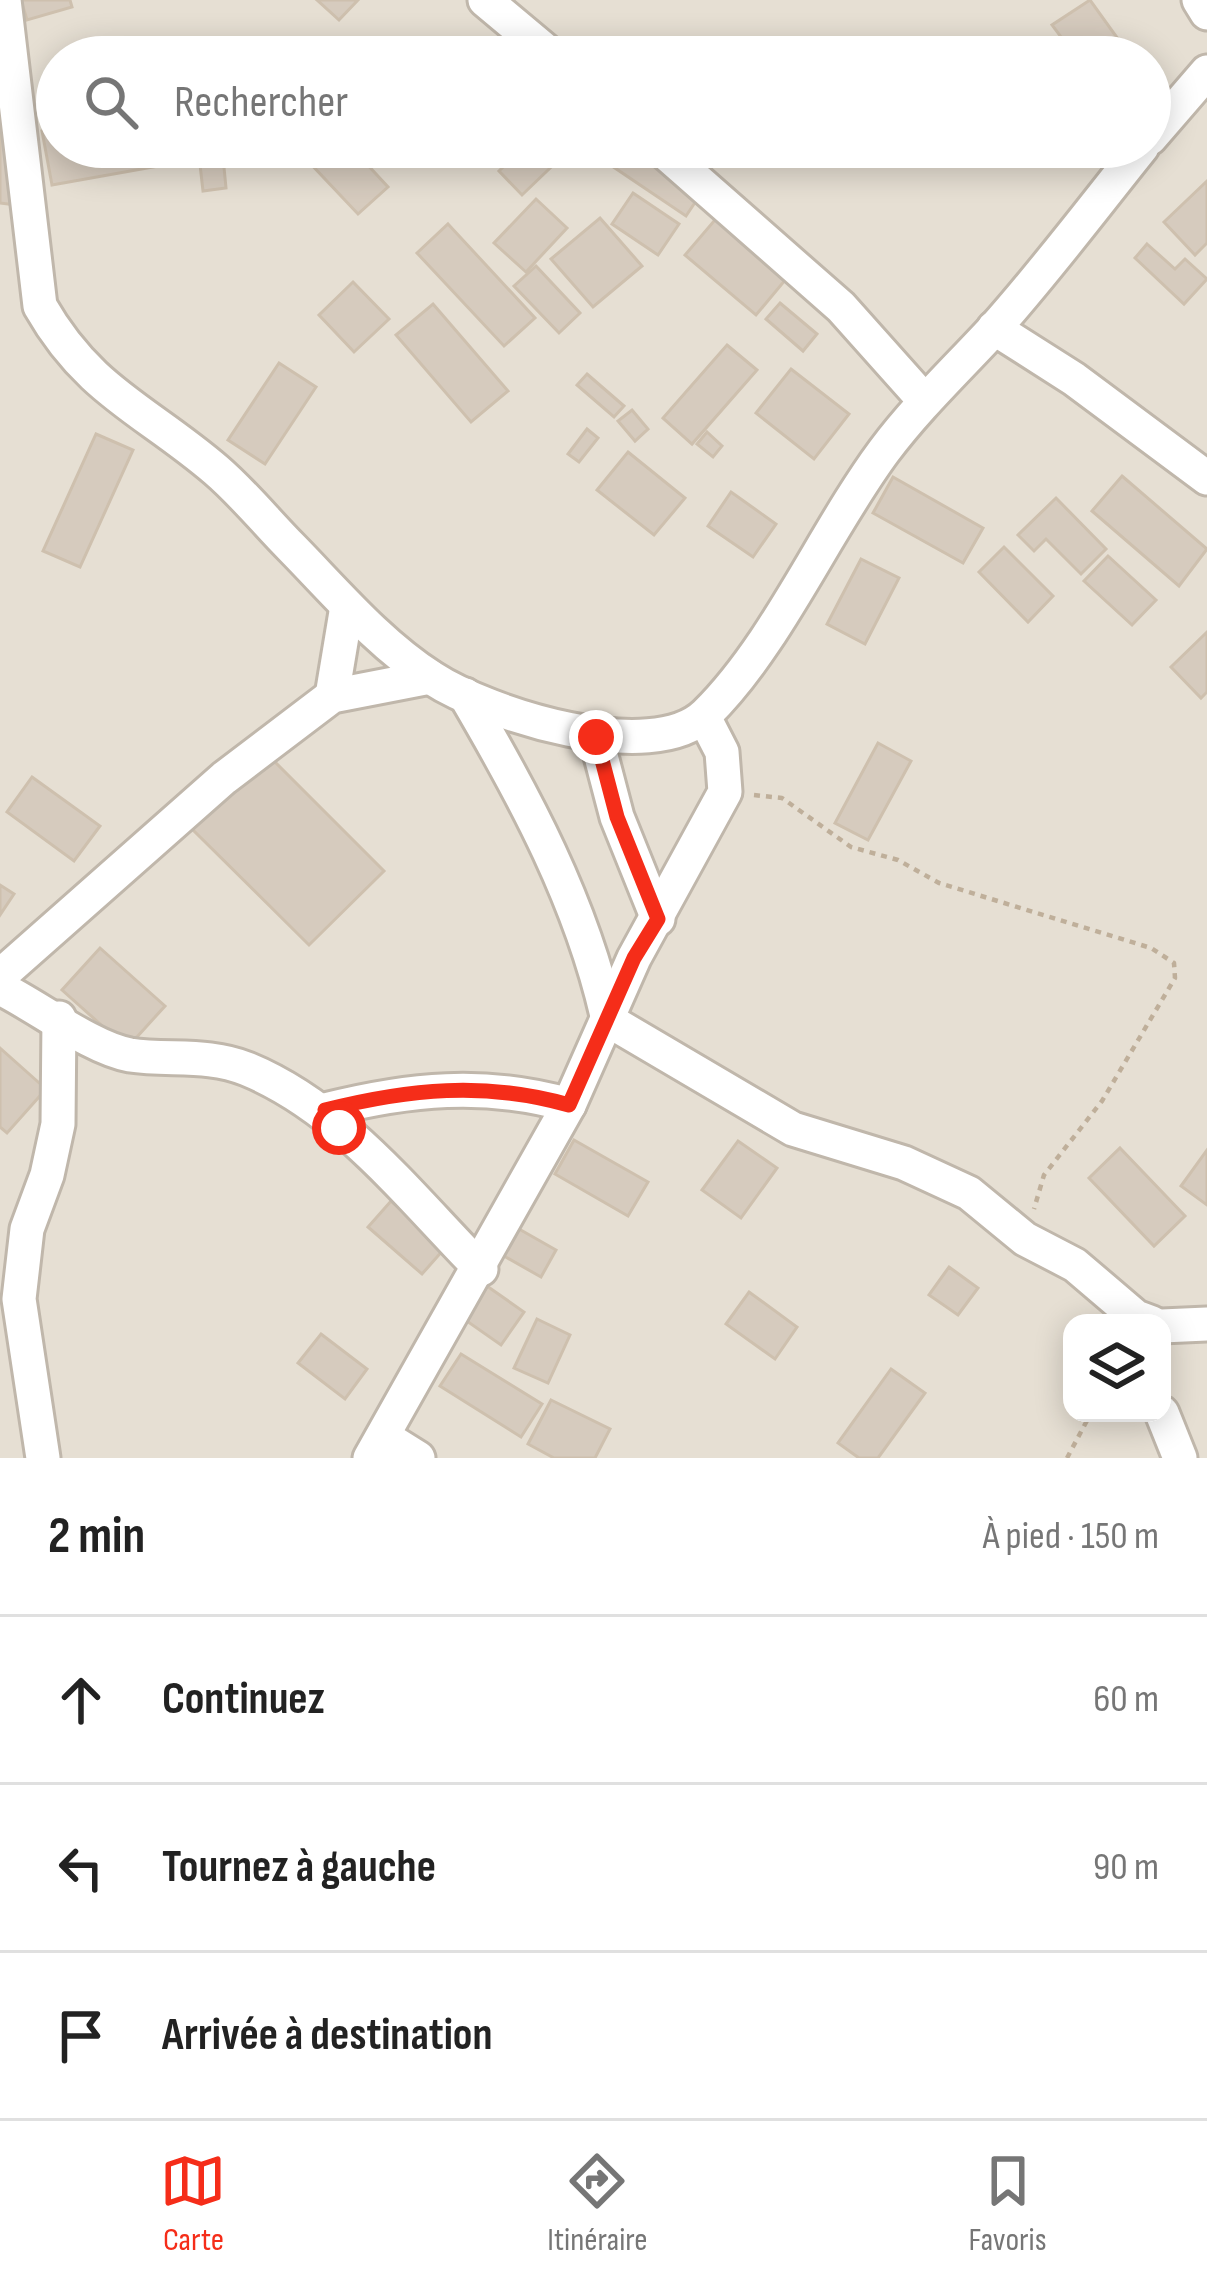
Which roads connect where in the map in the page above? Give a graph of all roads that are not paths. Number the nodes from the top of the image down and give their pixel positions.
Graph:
1 (485, 0) edge
2 (1199, 0) edge
3 (1207, 13) edge
4 (3, 20) edge
5 (529, 36) edge
6 (1207, 72) edge
7 (1171, 114) edge
8 (683, 168) edge
9 (1125, 168) edge
10 (994, 328) junction
11 (924, 400) junction
12 (1207, 478) edge
13 (347, 606) junction
14 (430, 677) junction
15 (332, 695) junction
16 (465, 695) junction
17 (704, 717) junction
18 (596, 737) junction
19 (658, 919) junction
20 (0, 976) edge
21 (0, 988) edge
22 (58, 1018) junction
23 (608, 1020) junction
24 (569, 1105) junction
25 (325, 1110) junction
26 (481, 1270) junction
27 (1137, 1314) edge
28 (1171, 1323) edge
29 (1207, 1324) edge
30 (1166, 1422) edge
31 (378, 1448) edge
32 (43, 1458) edge
33 (418, 1458) edge
34 (1180, 1458) edge

1 - 5 street
2 - 3 street
4 - 13 street
6 - 7 street
8 - 11 street
9 - 10 street
10 - 11 street
10 - 12 street
11 - 17 street
13 - 14 street
13 - 15 street
14 - 15 street
14 - 16 street
15 - 20 street
16 - 18 street
16 - 23 street
17 - 18 street
17 - 19 street
18 - 19 street
19 - 23 street
21 - 22 street
22 - 25 street
22 - 32 street
23 - 24 street
23 - 27 street
24 - 25 street
24 - 26 street
25 - 26 street
26 - 31 street
28 - 29 street
30 - 34 street
31 - 33 street

